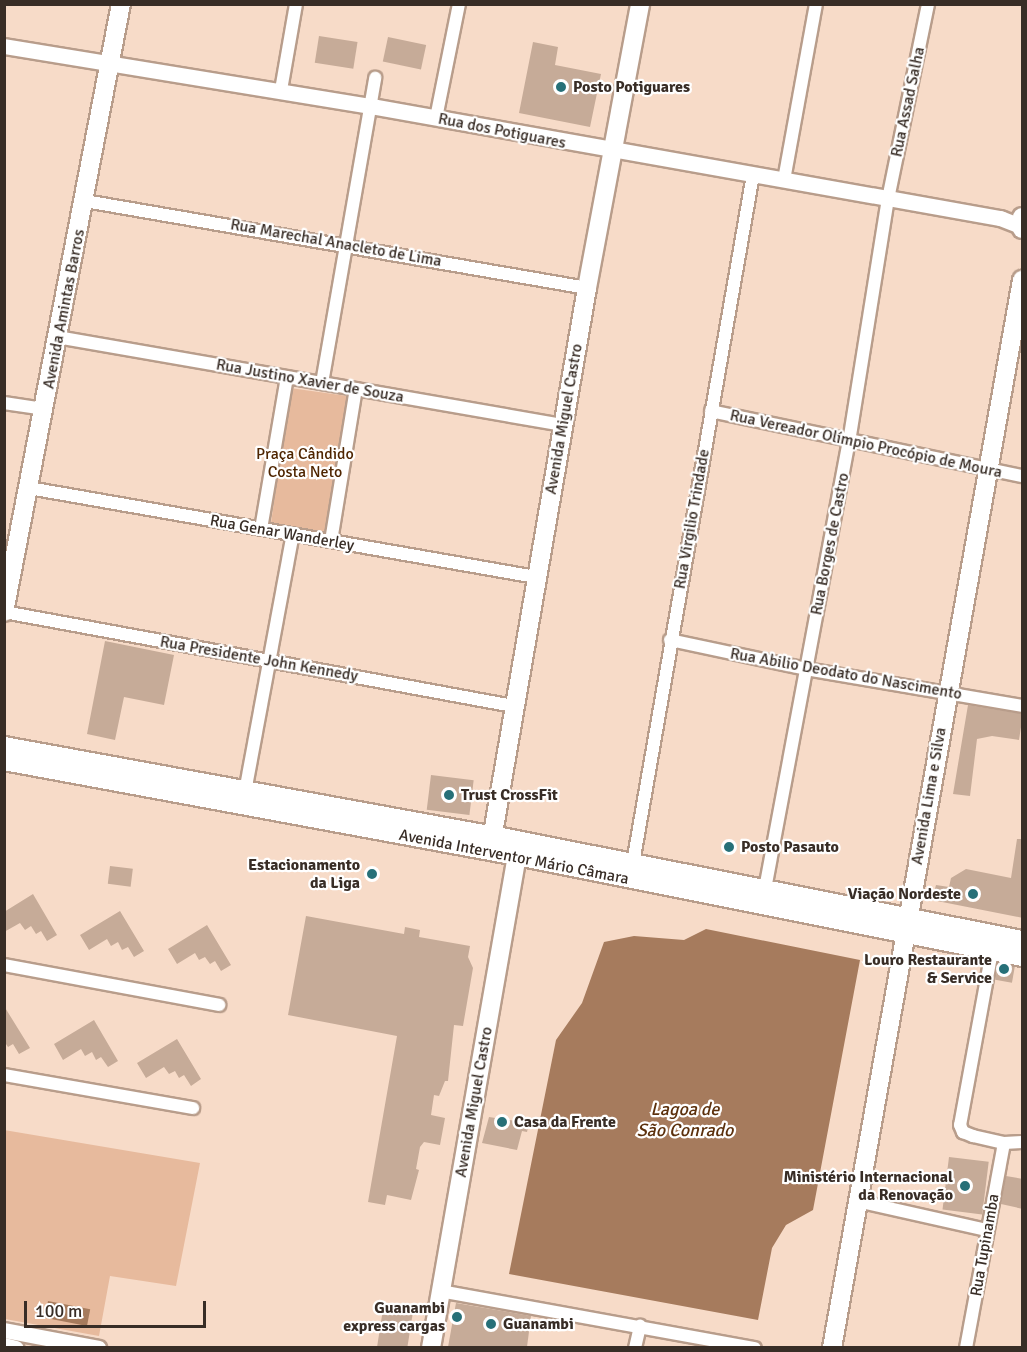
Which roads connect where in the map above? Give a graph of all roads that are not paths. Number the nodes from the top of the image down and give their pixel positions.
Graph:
1 (121, 4) edge
2 (296, 4) edge
3 (459, 4) edge
4 (640, 4) edge
5 (816, 4) edge
6 (928, 4) edge
7 (4, 46) edge
8 (110, 65) junction
9 (375, 78) dead end
10 (281, 90) junction
11 (371, 106) junction
12 (436, 118) junction
13 (611, 151) junction
14 (753, 175) junction
15 (784, 180) junction
16 (888, 199) junction
17 (85, 201) junction
18 (1022, 222) edge
19 (348, 244) junction
20 (1023, 280) edge
21 (586, 288) junction
22 (57, 337) junction
23 (287, 377) junction
24 (322, 383) junction
25 (356, 389) junction
26 (4, 403) edge
27 (44, 409) junction
28 (711, 411) junction
29 (562, 425) junction
30 (849, 442) junction
31 (988, 470) junction
32 (1023, 476) edge
33 (29, 488) junction
34 (261, 529) junction
35 (293, 534) junction
36 (331, 541) junction
37 (536, 577) junction
38 (4, 612) edge
39 (670, 640) junction
40 (269, 662) junction
41 (806, 669) junction
42 (946, 691) junction
43 (513, 705) junction
44 (1023, 706) edge
45 (4, 746) edge
46 (4, 761) edge
47 (245, 792) junction
48 (490, 834) junction
49 (510, 849) junction
50 (633, 863) junction
51 (765, 889) junction
52 (906, 925) junction
53 (1023, 940) edge
54 (992, 951) junction
55 (1023, 957) edge
56 (4, 964) edge
57 (219, 1005) dead end
58 (4, 1075) edge
59 (193, 1108) dead end
60 (1023, 1142) edge
61 (1004, 1143) junction
62 (857, 1200) junction
63 (987, 1230) junction
64 (440, 1291) junction
65 (640, 1326) junction
66 (4, 1330) edge
67 (717, 1344) edge
68 (4, 1345) edge
69 (16, 1347) edge
70 (98, 1347) edge
71 (431, 1347) edge
72 (634, 1347) edge
73 (755, 1347) edge
74 (832, 1347) edge
75 (966, 1347) edge

1 - 8 main road, Avenida Amintas Barros
2 - 10 street
3 - 12 street
4 - 13 main road, Avenida Miguel Castro
5 - 15 street
6 - 16 street, Rua Assad Salha
7 - 8 street, Rua dos Potiguares
8 - 10 street, Rua dos Potiguares
8 - 17 main road, Avenida Amintas Barros
9 - 11 street
10 - 11 street, Rua dos Potiguares
11 - 12 street, Rua dos Potiguares
11 - 19 street
12 - 13 street, Rua dos Potiguares
13 - 14 street, Rua dos Potiguares
13 - 21 main road, Avenida Miguel Castro
14 - 15 street, Rua dos Potiguares
14 - 28 street, Rua Virgilio Trindade
15 - 16 street, Rua dos Potiguares
16 - 18 street, Rua dos Potiguares
16 - 30 street, Rua Borges de Castro
17 - 19 street, Rua Marechal Anacleto de Lima
17 - 22 main road, Avenida Amintas Barros
19 - 21 street, Rua Marechal Anacleto de Lima
19 - 24 street
20 - 31 main road, Avenida Lima e Silva
21 - 29 main road, Avenida Miguel Castro
22 - 23 street, Rua Justino Xavier de Souza
22 - 27 main road, Avenida Amintas Barros
23 - 24 street, Rua Justino Xavier de Souza
23 - 34 street
24 - 25 street, Rua Justino Xavier de Souza
25 - 29 street, Rua Justino Xavier de Souza
25 - 36 street
26 - 27 street
27 - 33 main road, Avenida Amintas Barros
28 - 30 street, Rua Vereador Olímpio Procópio de Moura
28 - 39 street, Rua Virgilio Trindade
29 - 37 main road, Avenida Miguel Castro
30 - 31 street, Rua Vereador Olímpio Procópio de Moura
30 - 41 street, Rua Borges de Castro
31 - 32 street, Rua Vereador Olímpio Procópio de Moura
31 - 42 main road, Avenida Lima e Silva
33 - 34 street, Rua Genar Wanderley
33 - 38 main road, Avenida Amintas Barros
34 - 35 street, Rua Genar Wanderley
35 - 36 street, Rua Genar Wanderley
35 - 40 street
36 - 37 street, Rua Genar Wanderley
37 - 43 main road, Avenida Miguel Castro
38 - 40 street, Rua Presidente John Kennedy
39 - 41 street, Rua Abilio Deodato do Nascimento
39 - 50 street, Rua Virgilio Trindade
40 - 43 street, Rua Presidente John Kennedy
40 - 47 street
41 - 42 street, Rua Abilio Deodato do Nascimento
41 - 51 street, Rua Borges de Castro
42 - 44 street, Rua Abilio Deodato do Nascimento
42 - 52 main road, Avenida Lima e Silva
43 - 48 main road, Avenida Miguel Castro
45 - 47 main road, Avenida Interventor Mário Câmara
46 - 49 main road, Avenida Interventor Mário Câmara
47 - 48 main road, Avenida Interventor Mário Câmara
48 - 49 main road, Avenida Interventor Mário Câmara
49 - 50 main road, Avenida Interventor Mário Câmara
49 - 52 main road, Avenida Interventor Mário Câmara
49 - 64 main road, Avenida Miguel Castro
50 - 51 main road, Avenida Interventor Mário Câmara
51 - 52 main road, Avenida Interventor Mário Câmara
52 - 53 main road, Avenida Interventor Mário Câmara
52 - 54 main road, Avenida Interventor Mário Câmara
52 - 62 main road, Avenida Lima e Silva
54 - 55 main road, Avenida Interventor Mário Câmara
54 - 61 street
56 - 57 street
58 - 59 street
60 - 61 street
61 - 63 street, Rua Tupinamba
62 - 63 street
62 - 74 main road, Avenida Lima e Silva
63 - 75 street, Rua Tupinamba
64 - 65 street
64 - 71 main road, Avenida Miguel Castro
65 - 67 street
65 - 72 street
66 - 70 street
67 - 73 street
68 - 69 street

